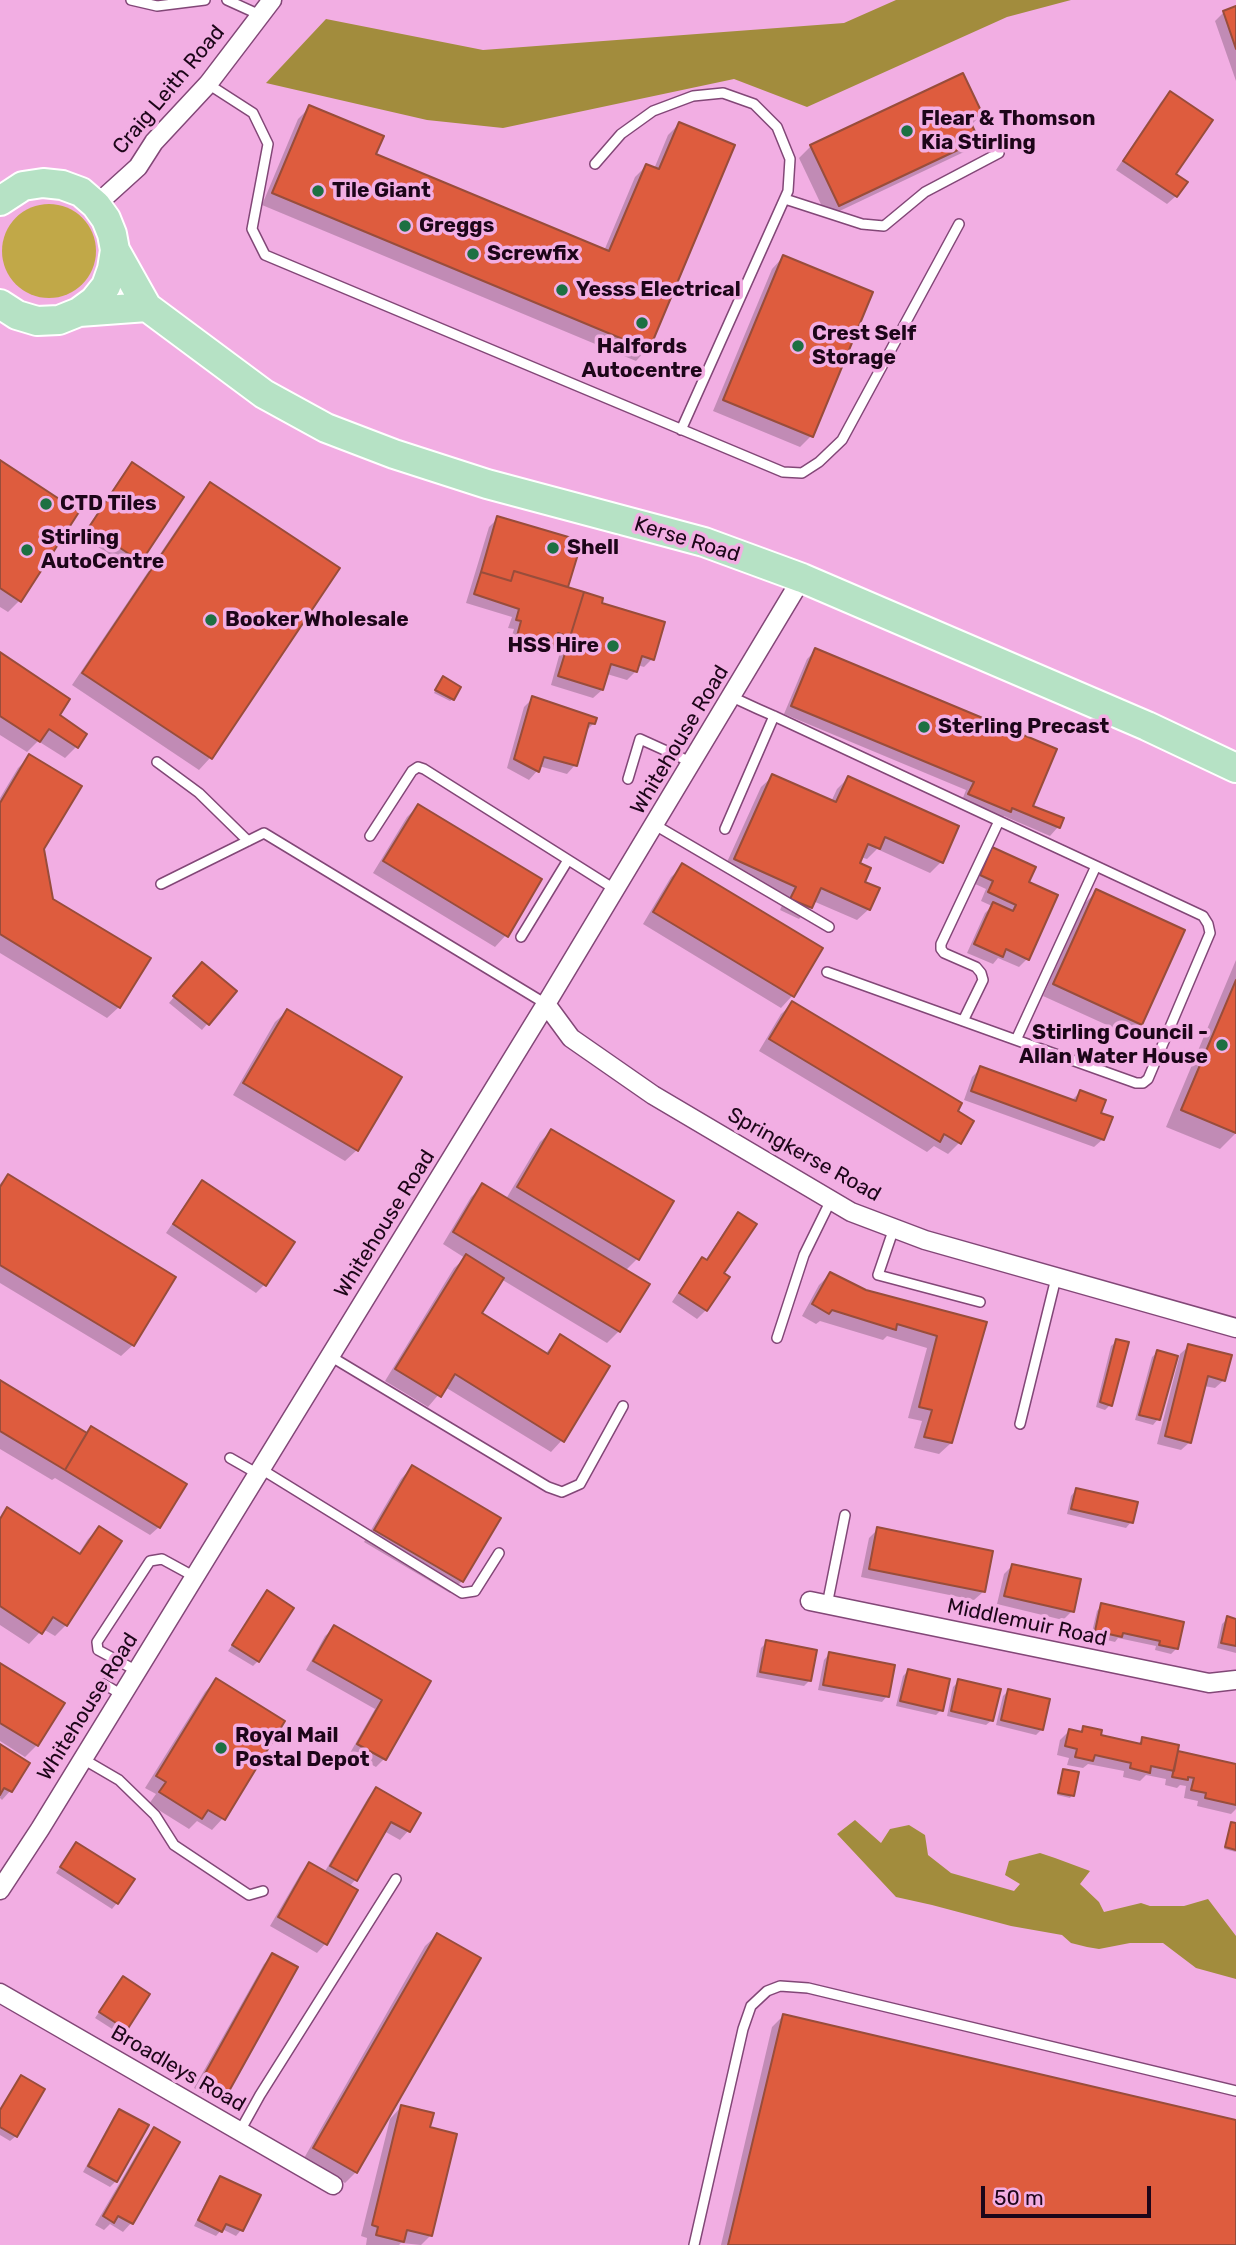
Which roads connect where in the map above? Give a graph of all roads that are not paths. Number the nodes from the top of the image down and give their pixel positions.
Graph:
1 (131, 0) edge
2 (205, 0) edge
3 (227, 0) edge
4 (272, 0) edge
5 (260, 15) junction
6 (208, 84) junction
7 (999, 153) dead end
8 (595, 164) dead end
9 (2, 195) edge
10 (785, 200) junction
11 (96, 205) junction
12 (959, 224) dead end
13 (114, 250) junction
14 (0, 304) edge
15 (147, 307) junction
16 (79, 312) junction
17 (681, 430) junction
18 (803, 578) junction
19 (732, 697) junction
20 (774, 716) junction
21 (157, 762) dead end
22 (693, 762) junction
23 (1236, 768) edge
24 (628, 779) dead end
25 (999, 821) junction
26 (655, 825) junction
27 (725, 829) dead end
28 (370, 836) dead end
29 (248, 841) junction
30 (568, 860) junction
31 (1096, 866) junction
32 (161, 884) dead end
33 (616, 890) junction
34 (829, 927) dead end
35 (521, 937) dead end
36 (827, 972) dead end
37 (546, 1004) junction
38 (963, 1021) junction
39 (1016, 1040) junction
40 (831, 1200) junction
41 (894, 1228) junction
42 (1056, 1278) junction
43 (980, 1302) dead end
44 (1236, 1328) edge
45 (777, 1338) dead end
46 (330, 1356) junction
47 (623, 1406) dead end
48 (1020, 1424) dead end
49 (230, 1458) dead end
50 (259, 1472) junction
51 (845, 1515) dead end
52 (499, 1553) dead end
53 (195, 1577) junction
54 (819, 1603) joint
55 (137, 1671) junction
56 (1236, 1680) edge
57 (104, 1684) dead end
58 (122, 1695) junction
59 (83, 1759) junction
60 (396, 1879) dead end
61 (0, 1890) edge
62 (263, 1891) dead end
63 (0, 1993) edge
64 (1236, 2091) edge
65 (240, 2131) junction
66 (333, 2185) dead end
67 (694, 2245) edge

1 - 2 lane
3 - 5 lane
4 - 5 street, Craig Leith Road
5 - 6 street, Craig Leith Road
6 - 11 street, Craig Leith Road
6 - 17 lane
7 - 10 lane
8 - 10 lane
9 - 11 main road
10 - 17 lane
11 - 13 main road, Kerse Road
12 - 17 lane
13 - 15 main road, Kerse Road
13 - 16 main road
14 - 16 main road
15 - 16 main road
15 - 18 main road, Kerse Road
18 - 19 street, Whitehouse Road
18 - 23 main road, Kerse Road
19 - 20 lane
19 - 22 street, Whitehouse Road
20 - 25 lane
20 - 27 lane
21 - 29 lane
22 - 24 lane
22 - 26 street, Whitehouse Road
25 - 31 lane
25 - 38 lane
26 - 33 street, Whitehouse Road
26 - 34 lane
28 - 30 lane
29 - 32 lane
29 - 37 lane
30 - 33 lane
30 - 35 lane
31 - 39 lane
31 - 39 lane
33 - 37 street, Whitehouse Road
36 - 38 lane
37 - 40 street, Springkerse Road
37 - 46 street, Whitehouse Road
38 - 39 lane
40 - 41 street, Springkerse Road
40 - 45 lane
41 - 42 street, Springkerse Road
41 - 43 lane
42 - 44 street, Springkerse Road
42 - 48 lane
46 - 47 lane
46 - 50 street, Whitehouse Road
49 - 50 lane
50 - 52 lane
50 - 53 street, Whitehouse Road
51 - 54 lane
53 - 55 street, Whitehouse Road
53 - 55 lane
54 - 56 street, Middlemuir Road
55 - 58 street, Whitehouse Road
57 - 58 lane
58 - 59 street, Whitehouse Road
59 - 61 street, Whitehouse Road
59 - 62 lane
60 - 65 lane
63 - 65 street, Broadleys Road
64 - 67 lane
65 - 66 street, Broadleys Road

